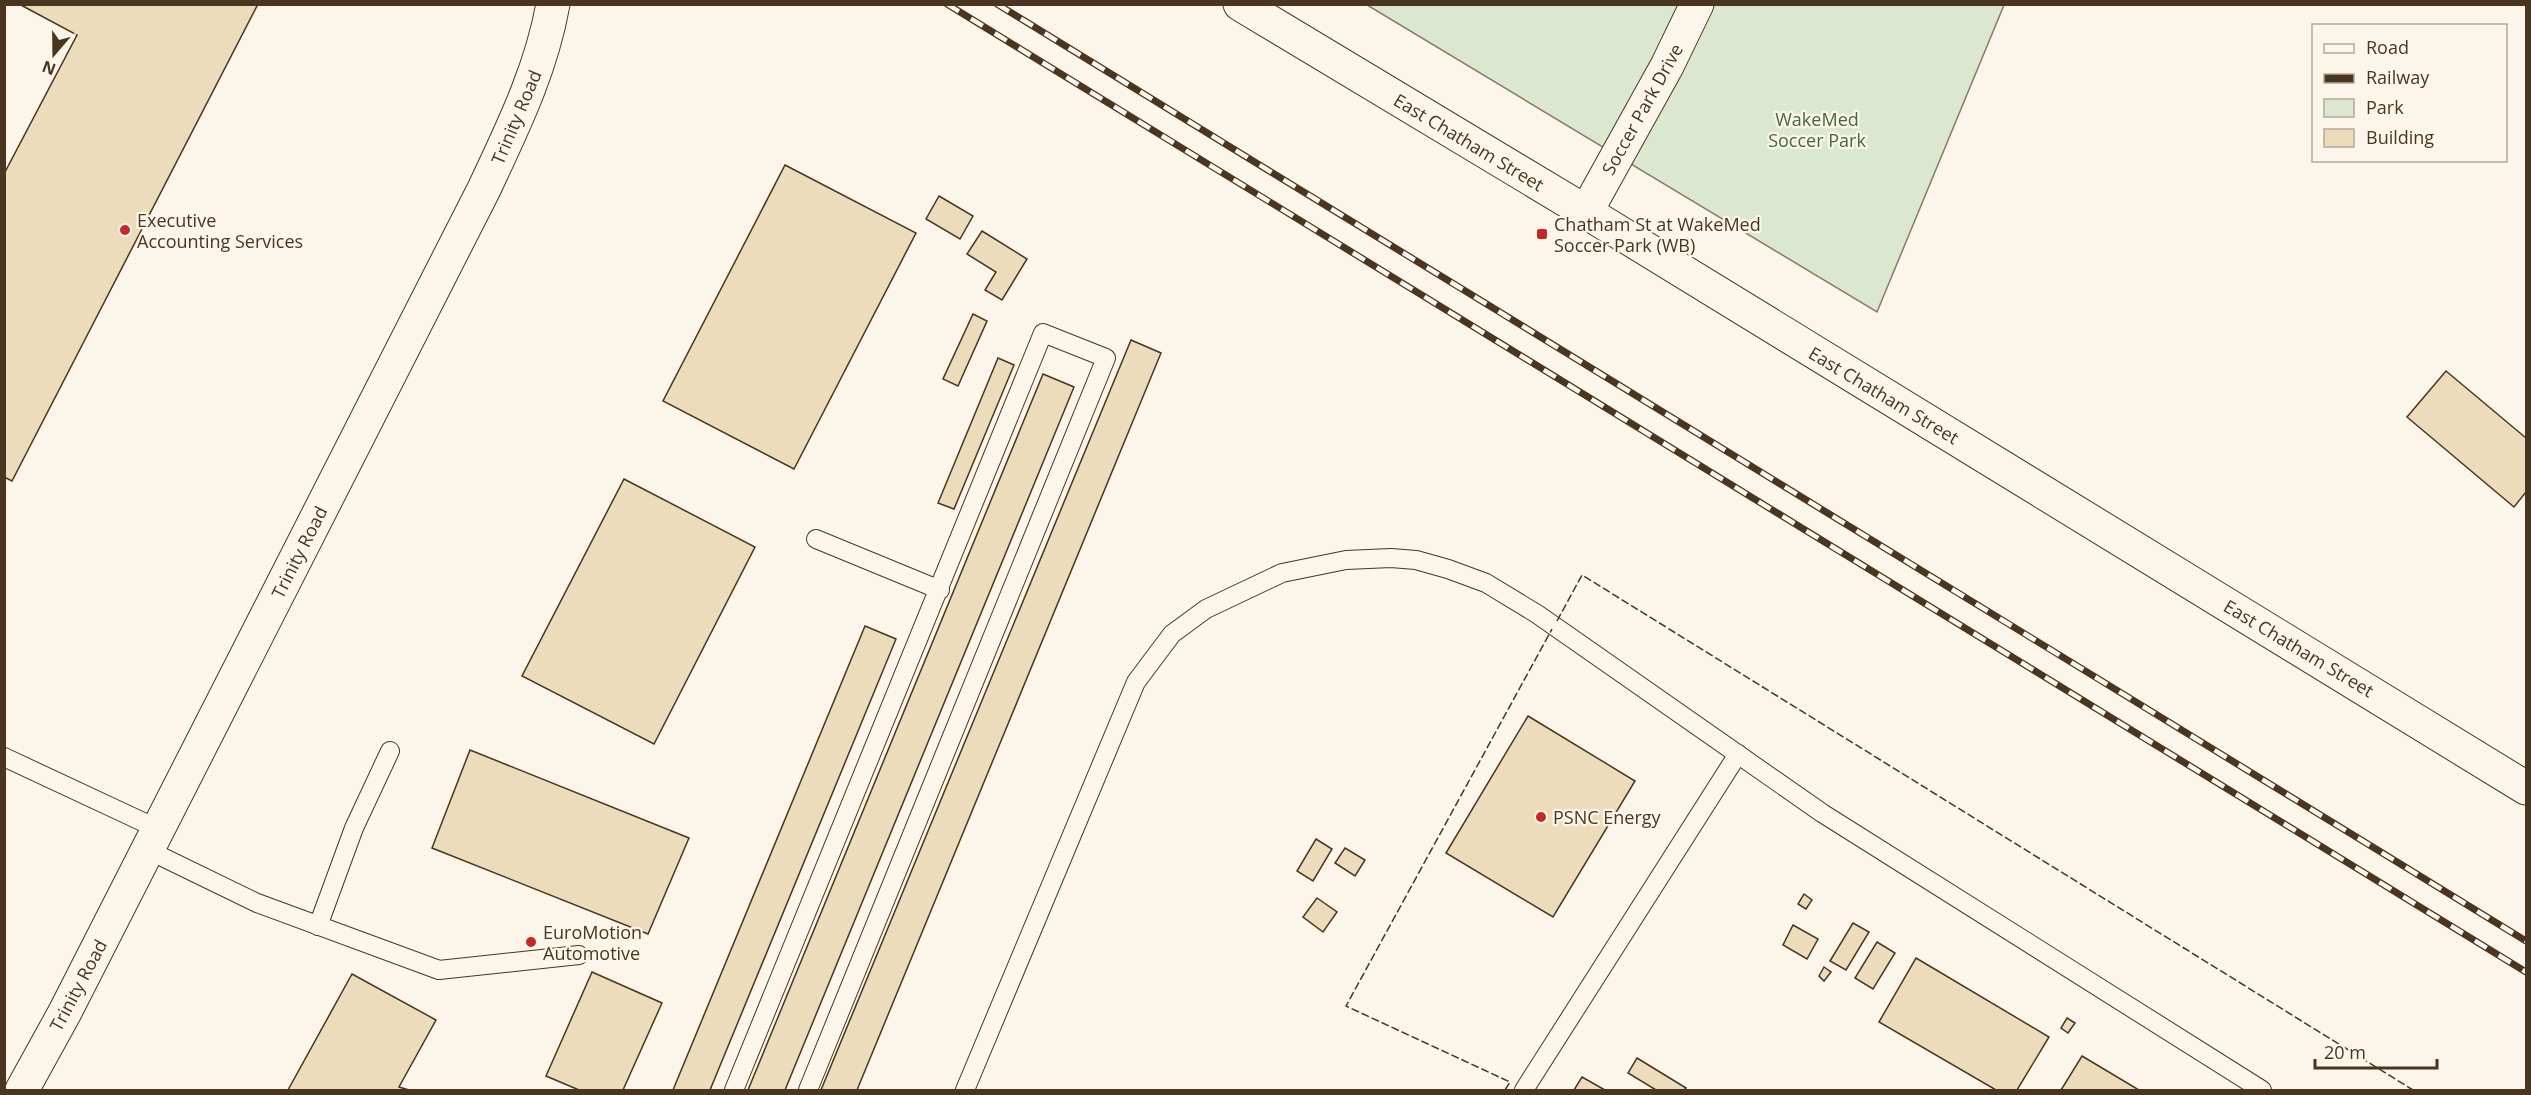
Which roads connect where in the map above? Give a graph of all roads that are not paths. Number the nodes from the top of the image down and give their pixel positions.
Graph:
1 (553, 4) edge
2 (1240, 4) edge
3 (1697, 4) edge
4 (1586, 212) junction
5 (816, 539) dead end
6 (940, 590) junction
7 (390, 751) dead end
8 (1738, 754) junction
9 (4, 757) edge
10 (2526, 788) edge
11 (153, 839) junction
12 (318, 926) junction
13 (579, 955) dead end
14 (22, 1090) edge
15 (734, 1090) edge
16 (808, 1090) edge
17 (965, 1090) edge
18 (1524, 1090) edge
19 (2262, 1090) edge

1 - 11 main road, Trinity Road
2 - 4 main road, East Chatham Street
3 - 4 main road, Soccer Park Drive
4 - 10 main road, East Chatham Street
5 - 6 lane
6 - 15 lane
6 - 16 lane
7 - 12 lane
8 - 17 lane
8 - 18 lane
8 - 19 lane
9 - 11 lane
11 - 12 lane
11 - 14 main road, Trinity Road
12 - 13 lane

